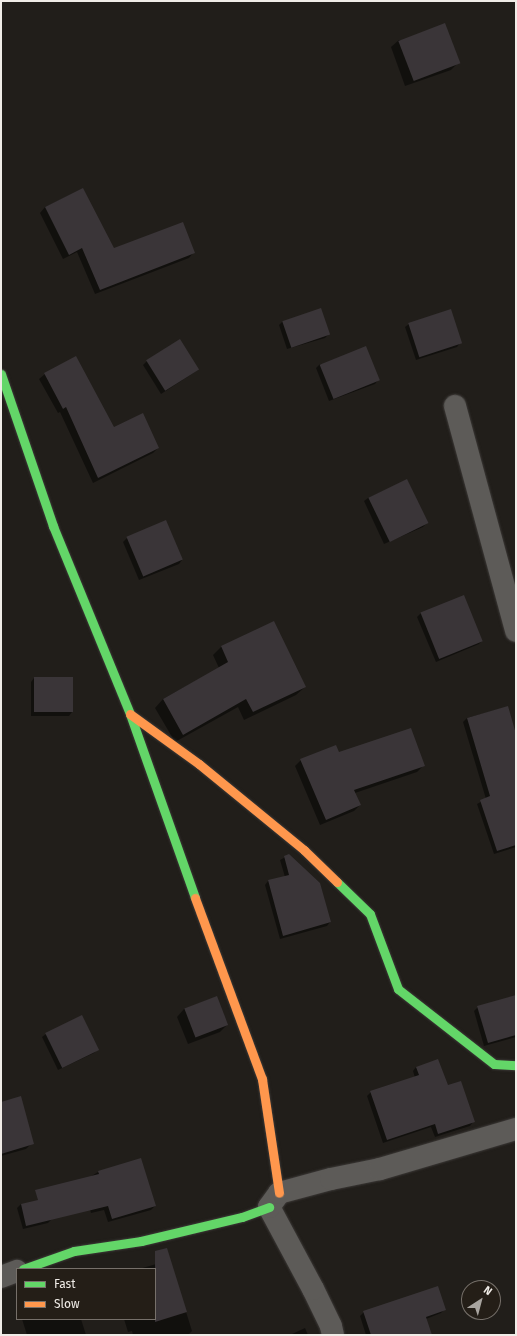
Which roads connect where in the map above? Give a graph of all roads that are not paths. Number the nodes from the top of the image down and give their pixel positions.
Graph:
1 (1, 374) edge
2 (455, 406) dead end
3 (516, 631) edge
4 (130, 714) junction
5 (516, 1065) edge
6 (516, 1129) edge
7 (274, 1200) junction
8 (26, 1268) edge
9 (16, 1271) edge
10 (1, 1277) edge
11 (333, 1335) edge

1 - 4 street
2 - 3 street
4 - 5 street
4 - 7 street
6 - 7 street
7 - 8 street
7 - 11 street
9 - 10 street

